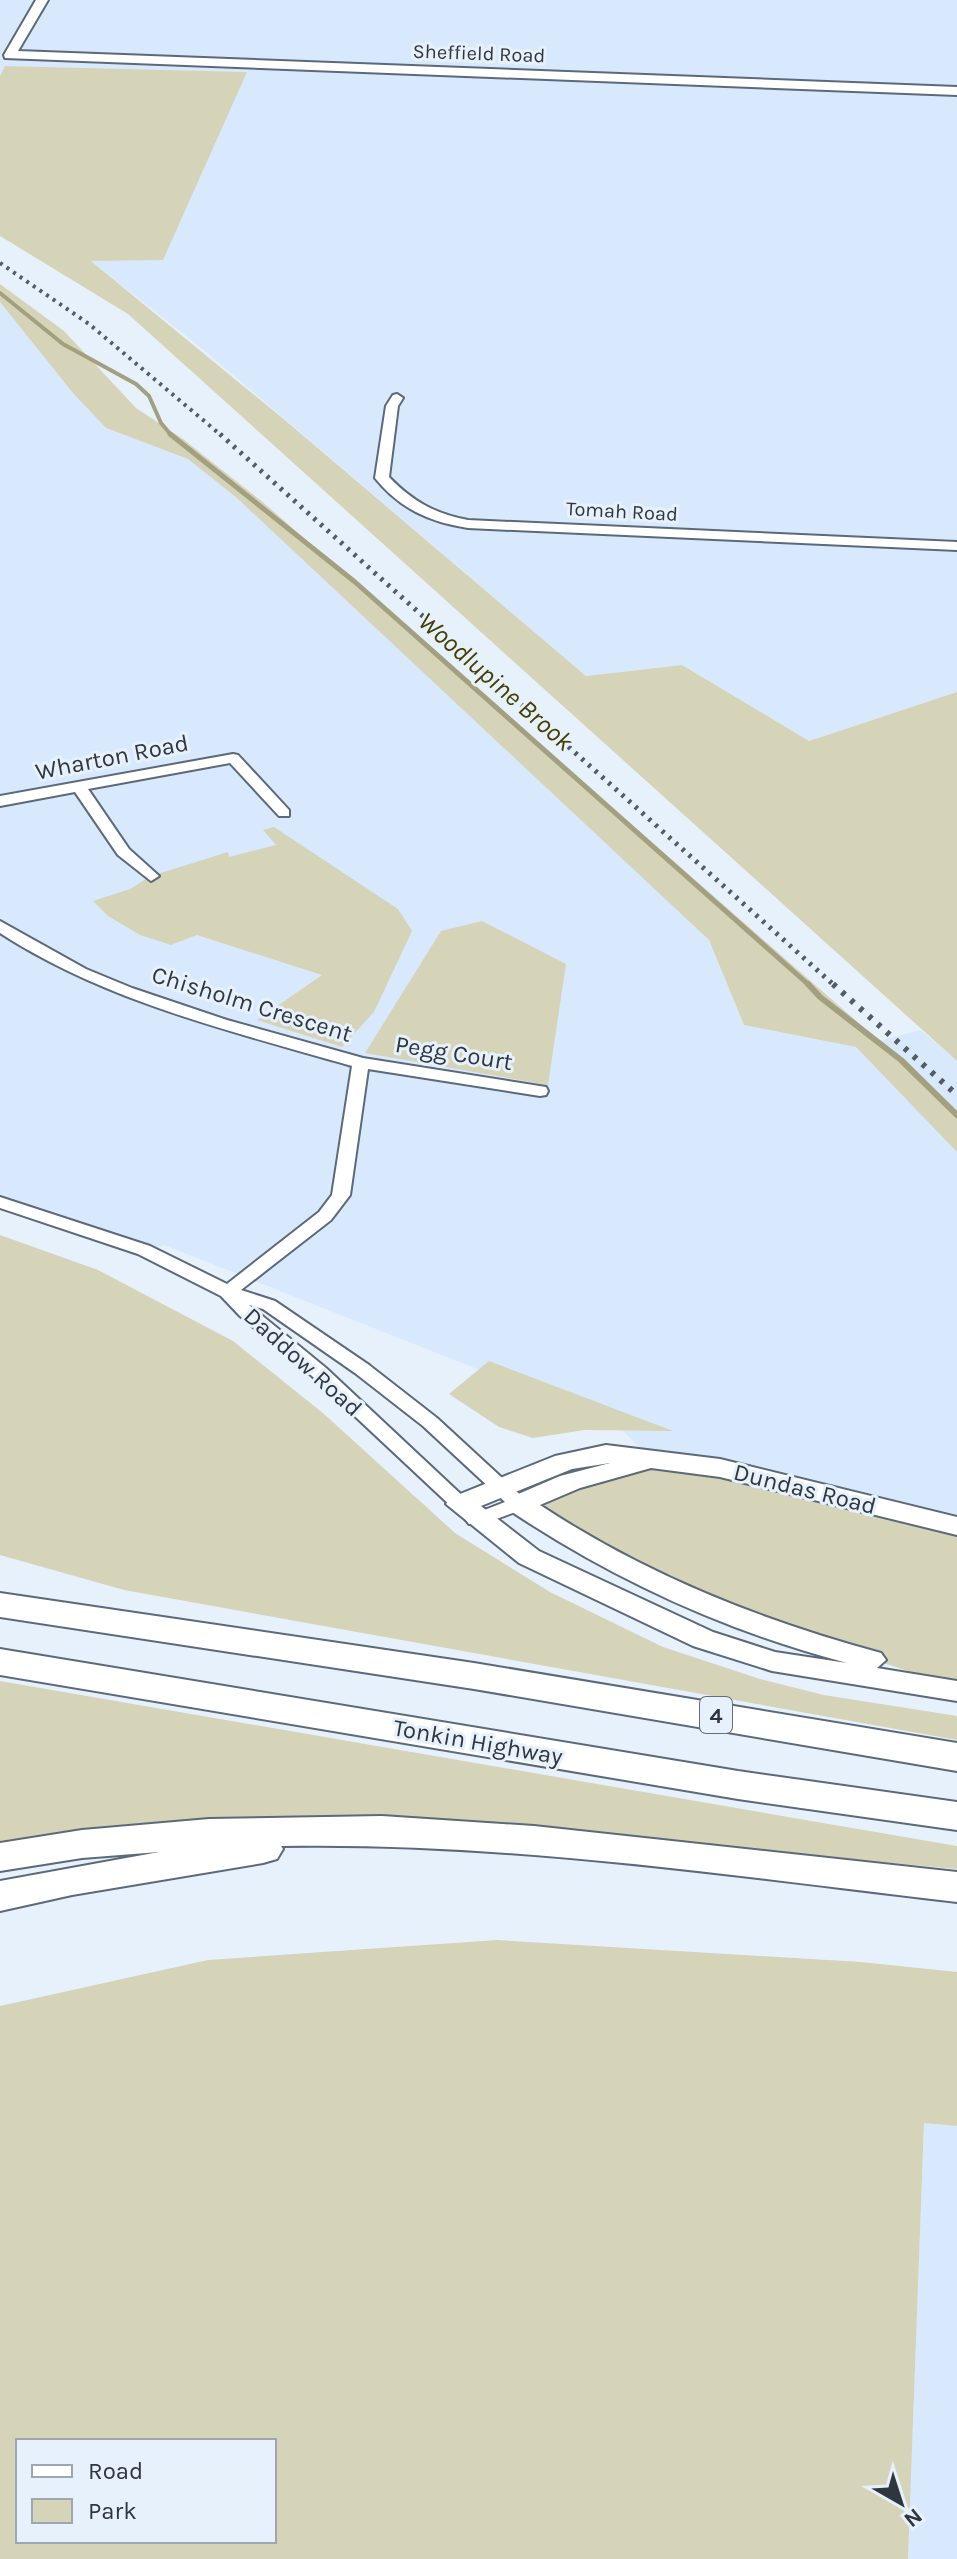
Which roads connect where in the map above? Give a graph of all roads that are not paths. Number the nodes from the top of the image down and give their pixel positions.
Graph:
1 (42, 0) edge
2 (5, 55) edge
3 (957, 91) edge
4 (397, 398) dead end
5 (957, 546) edge
6 (80, 788) junction
7 (0, 801) edge
8 (284, 813) dead end
9 (151, 876) dead end
10 (0, 926) edge
11 (361, 1063) junction
12 (540, 1091) dead end
13 (0, 1202) edge
14 (228, 1292) junction
15 (510, 1496) junction
16 (468, 1512) junction
17 (957, 1526) edge
18 (0, 1583) edge
19 (0, 1605) edge
20 (0, 1662) edge
21 (474, 1676) junction
22 (957, 1689) edge
23 (957, 1757) edge
24 (957, 1816) edge
25 (382, 1830) junction
26 (0, 1857) edge
27 (957, 1887) edge
28 (0, 1896) edge

1 - 2 street
2 - 3 street, Sheffield Road
4 - 5 street, Tomah Road
6 - 7 street, Wharton Road
6 - 8 street, Wharton Road
6 - 9 street
10 - 11 street, Chisholm Crescent
11 - 12 street, Pegg Court
11 - 14 street, Chisholm Crescent
13 - 14 street
14 - 15 street, Daddow Road
14 - 16 street, Daddow Road
15 - 16 main road, Dundas Road
15 - 17 main road, Dundas Road
15 - 22 main road, Daddow Road
16 - 22 main road, Daddow Road
18 - 21 highway
19 - 21 highway, 4
20 - 24 highway, Tonkin Highway
21 - 23 highway, 4
25 - 26 highway
25 - 27 highway
25 - 28 highway

